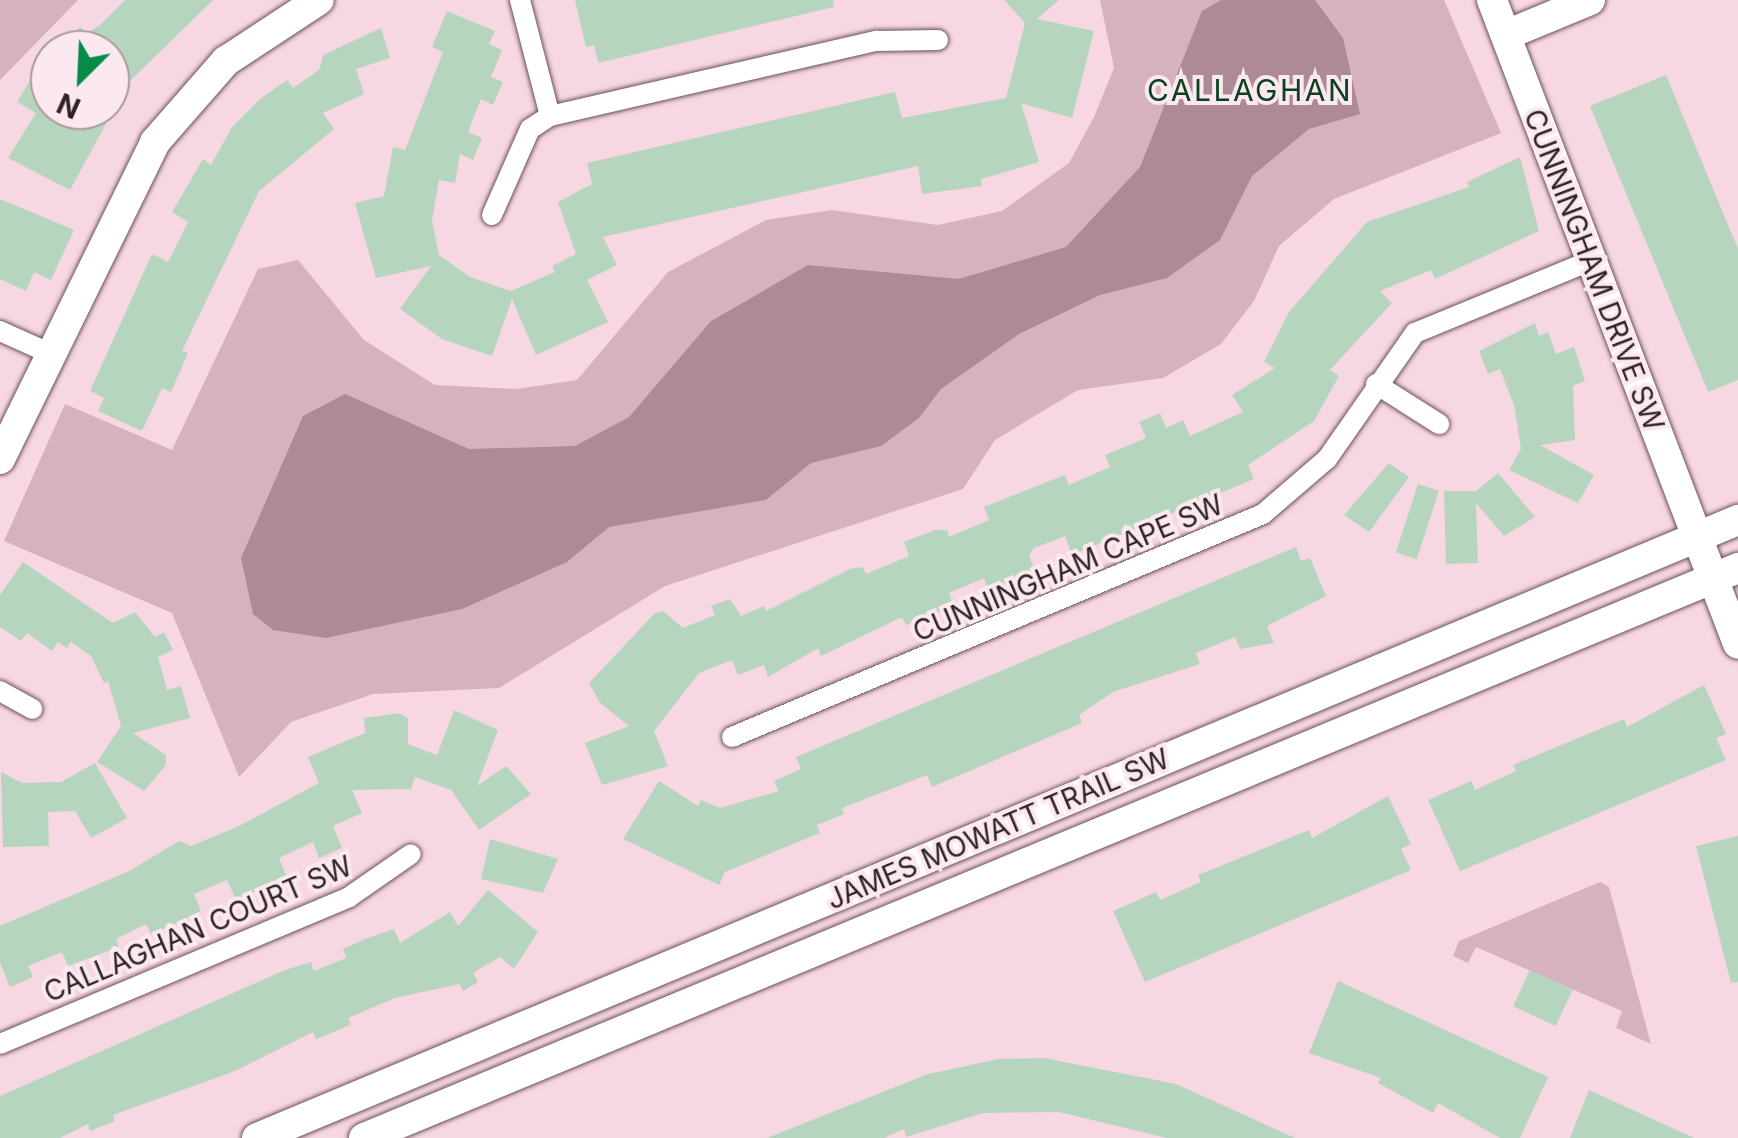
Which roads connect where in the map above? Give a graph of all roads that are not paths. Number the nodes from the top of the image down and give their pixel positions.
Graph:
1 (319, 0) edge
2 (520, 0) edge
3 (1492, 0) edge
4 (1590, 0) edge
5 (1506, 35) junction
6 (938, 40) dead end
7 (550, 116) junction
8 (492, 215) dead end
9 (1590, 262) junction
10 (0, 331) edge
11 (49, 354) junction
12 (1376, 384) junction
13 (1439, 424) dead end
14 (0, 459) edge
15 (1738, 520) edge
16 (1698, 539) junction
17 (1725, 573) edge
18 (1738, 644) edge
19 (0, 691) edge
20 (32, 709) dead end
21 (732, 737) dead end
22 (411, 854) dead end
23 (0, 1044) edge
24 (258, 1138) edge
25 (364, 1138) edge

1 - 11 main road
2 - 7 street
3 - 5 main road, CUNNINGHAM DRIVE SW
4 - 5 main road
5 - 9 main road, CUNNINGHAM DRIVE SW
6 - 7 street
7 - 8 street
9 - 12 street, CUNNINGHAM CAPE SW
9 - 16 main road, CUNNINGHAM DRIVE SW
10 - 11 street
11 - 14 main road
12 - 13 street
12 - 21 street, CUNNINGHAM CAPE SW
15 - 16 main road, JAMES MOWATT TRAIL SW
16 - 17 main road, CUNNINGHAM DRIVE SW
16 - 24 main road, JAMES MOWATT TRAIL SW
17 - 18 main road, CUNNINGHAM DRIVE SW
17 - 25 main road, JAMES MOWATT TRAIL SW
19 - 20 street
22 - 23 street, CALLAGHAN COURT SW

